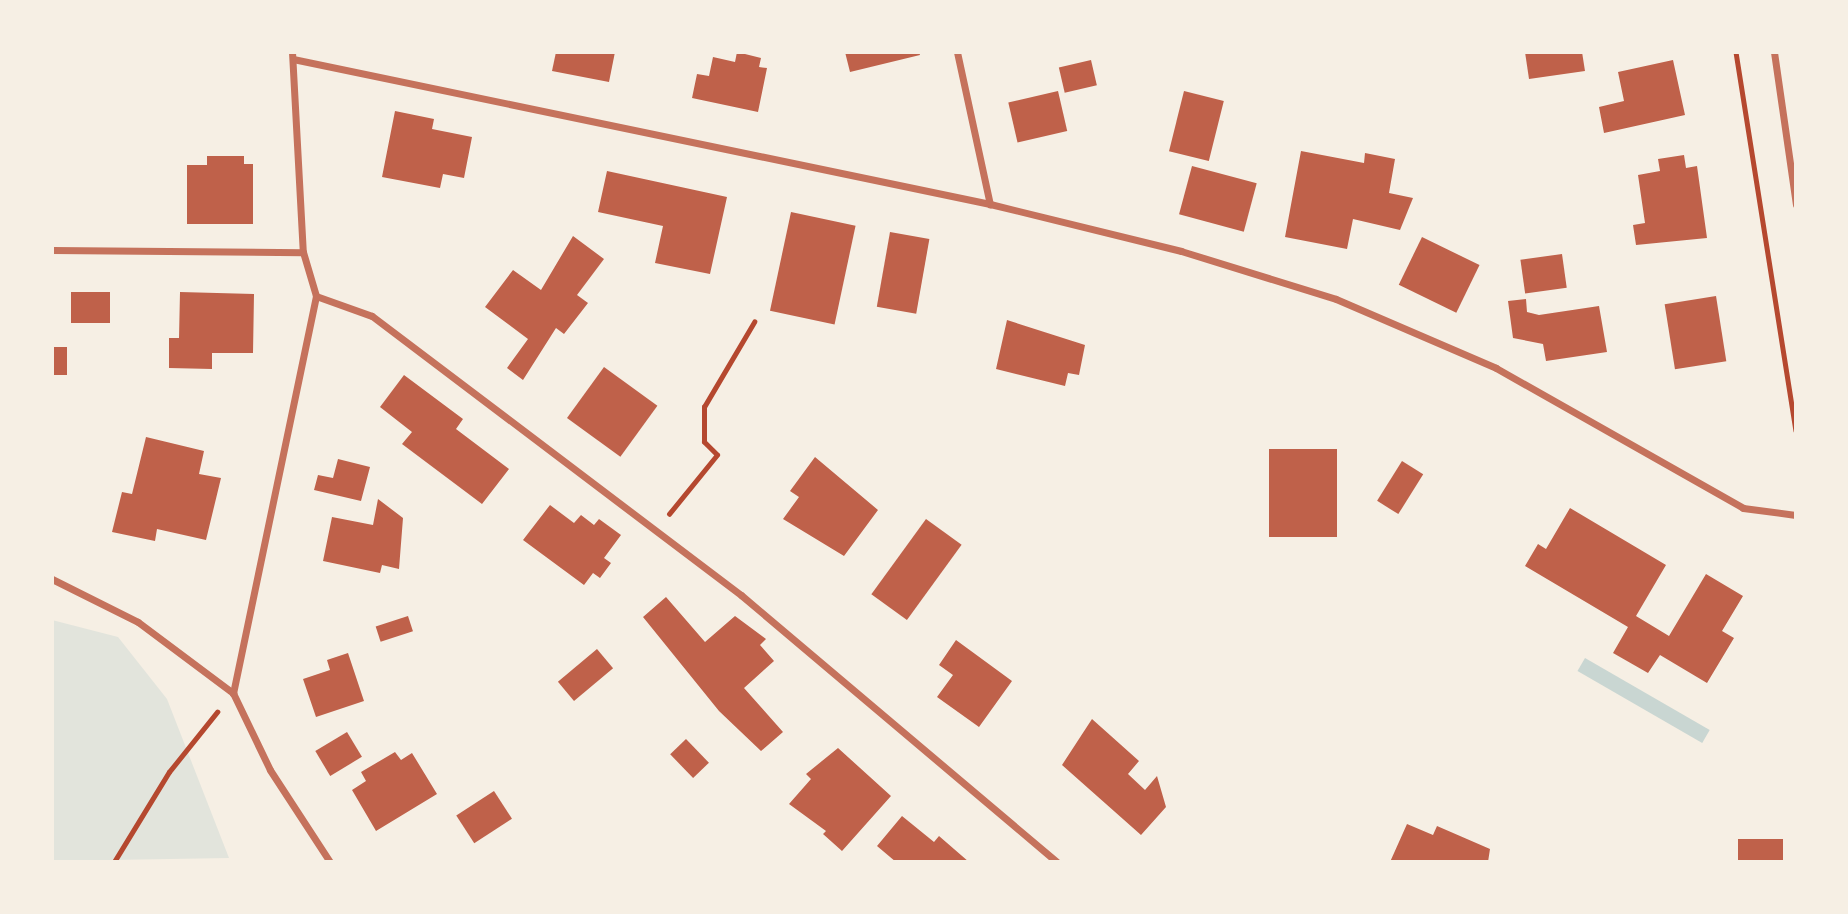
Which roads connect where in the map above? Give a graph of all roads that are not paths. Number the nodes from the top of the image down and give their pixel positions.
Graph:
1 (957, 52) edge
2 (1774, 52) edge
3 (292, 56) edge
4 (990, 204) junction
5 (1796, 204) edge
6 (52, 250) edge
7 (303, 252) junction
8 (316, 296) junction
9 (1796, 515) edge
10 (52, 579) edge
11 (233, 693) junction
12 (330, 862) edge
13 (1058, 862) edge

1 - 4 street
2 - 5 street
3 - 4 street
3 - 7 street
4 - 9 street
6 - 7 street
7 - 8 street
8 - 11 street
8 - 13 street
10 - 11 street
11 - 12 street

